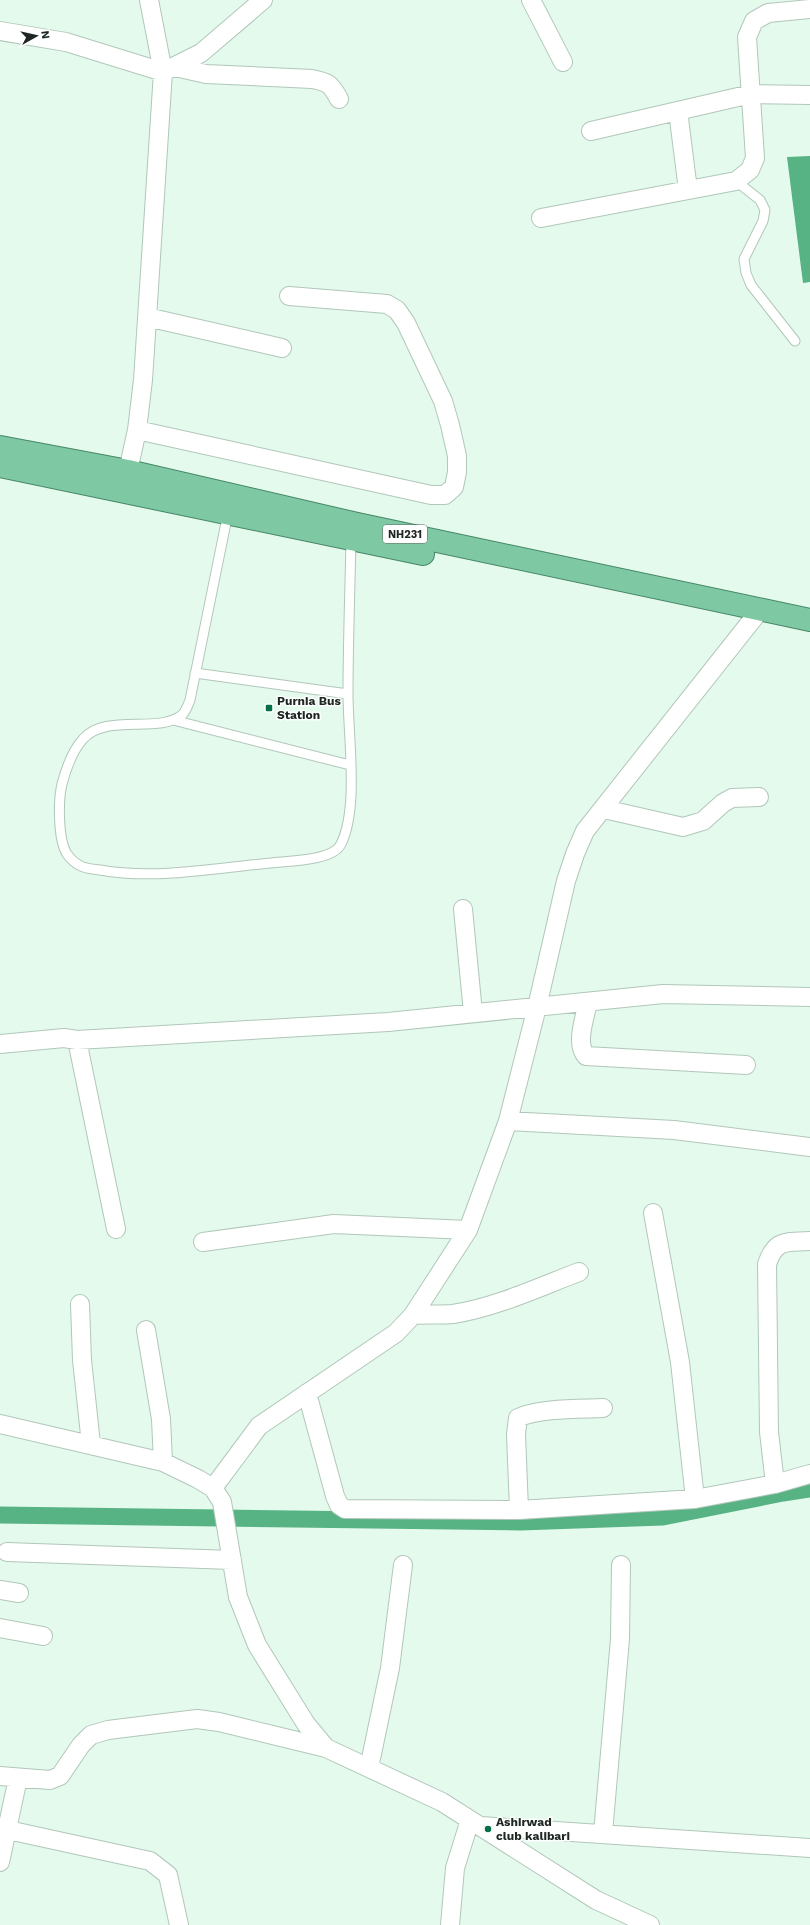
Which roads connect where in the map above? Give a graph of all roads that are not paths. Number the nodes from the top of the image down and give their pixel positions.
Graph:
1 (149, 0) edge
2 (263, 0) edge
3 (531, 0) edge
4 (810, 9) edge
5 (0, 31) edge
6 (563, 62) dead end
7 (169, 70) junction
8 (751, 94) junction
9 (810, 95) edge
10 (339, 99) dead end
11 (678, 111) junction
12 (591, 131) dead end
13 (736, 181) junction
14 (688, 190) junction
15 (541, 218) dead end
16 (289, 296) dead end
17 (147, 317) junction
18 (795, 341) dead end
19 (282, 348) dead end
20 (137, 430) junction
21 (0, 447) edge
22 (0, 466) edge
23 (128, 471) junction
24 (230, 503) junction
25 (351, 539) junction
26 (756, 615) junction
27 (810, 620) edge
28 (810, 634) edge
29 (195, 673) junction
30 (348, 694) junction
31 (173, 720) junction
32 (350, 765) junction
33 (759, 797) dead end
34 (604, 809) junction
35 (463, 909) dead end
36 (810, 997) edge
37 (588, 1002) junction
38 (537, 1007) junction
39 (473, 1013) junction
40 (77, 1040) junction
41 (0, 1044) edge
42 (746, 1065) dead end
43 (508, 1121) junction
44 (810, 1147) edge
45 (653, 1213) dead end
46 (116, 1229) dead end
47 (468, 1230) junction
48 (810, 1241) edge
49 (203, 1242) dead end
50 (579, 1272) dead end
51 (80, 1304) dead end
52 (413, 1315) junction
53 (146, 1330) dead end
54 (307, 1393) junction
55 (603, 1408) dead end
56 (0, 1424) edge
57 (90, 1444) junction
58 (163, 1462) junction
59 (810, 1474) edge
60 (774, 1484) junction
61 (217, 1495) junction
62 (695, 1499) junction
63 (519, 1510) junction
64 (7, 1552) dead end
65 (232, 1560) junction
66 (403, 1565) dead end
67 (621, 1565) dead end
68 (0, 1590) edge
69 (19, 1593) dead end
70 (0, 1628) edge
71 (43, 1636) dead end
72 (326, 1748) junction
73 (369, 1768) junction
74 (0, 1776) edge
75 (18, 1778) junction
76 (474, 1823) junction
77 (8, 1830) junction
78 (603, 1833) junction
79 (810, 1848) edge
80 (0, 1862) edge
81 (179, 1925) edge
82 (450, 1925) edge
83 (650, 1925) edge

1 - 7 street
2 - 7 street
3 - 6 street
4 - 8 street
5 - 7 street
7 - 10 street
7 - 17 street
8 - 9 street
8 - 11 street
8 - 13 street
11 - 12 street
11 - 14 street
13 - 14 street
13 - 18 lane
14 - 15 street
16 - 20 street
17 - 19 street
17 - 20 street
20 - 23 street
21 - 23 highway, NH231
22 - 24 highway, NH231
23 - 24 highway, NH231
24 - 25 highway, NH231
24 - 26 highway, NH231
24 - 29 lane
25 - 26 highway, NH231
25 - 30 lane
26 - 27 highway, NH231
26 - 28 highway, NH231
26 - 34 street
29 - 30 lane
29 - 31 lane
30 - 32 lane
31 - 32 lane
31 - 32 lane
33 - 34 street
34 - 38 street
35 - 39 street
36 - 37 street
37 - 38 street
37 - 42 street
38 - 39 street
38 - 43 street
39 - 40 street
40 - 41 street
40 - 46 street
43 - 44 street
43 - 47 street
45 - 62 street
47 - 49 street
47 - 52 street
48 - 60 street
50 - 52 street
51 - 57 street
52 - 54 street
53 - 58 street
54 - 61 street
54 - 63 street
55 - 63 street
56 - 57 street
57 - 58 street
58 - 61 street
59 - 60 street
60 - 62 street
61 - 65 street
62 - 63 street
64 - 65 street
65 - 72 street
66 - 73 street
67 - 78 street
68 - 69 street
70 - 71 street
72 - 73 street
72 - 75 street
73 - 76 street
74 - 75 street
75 - 77 street
76 - 78 street
76 - 82 street
76 - 83 street
77 - 80 street
77 - 81 street
78 - 79 street

